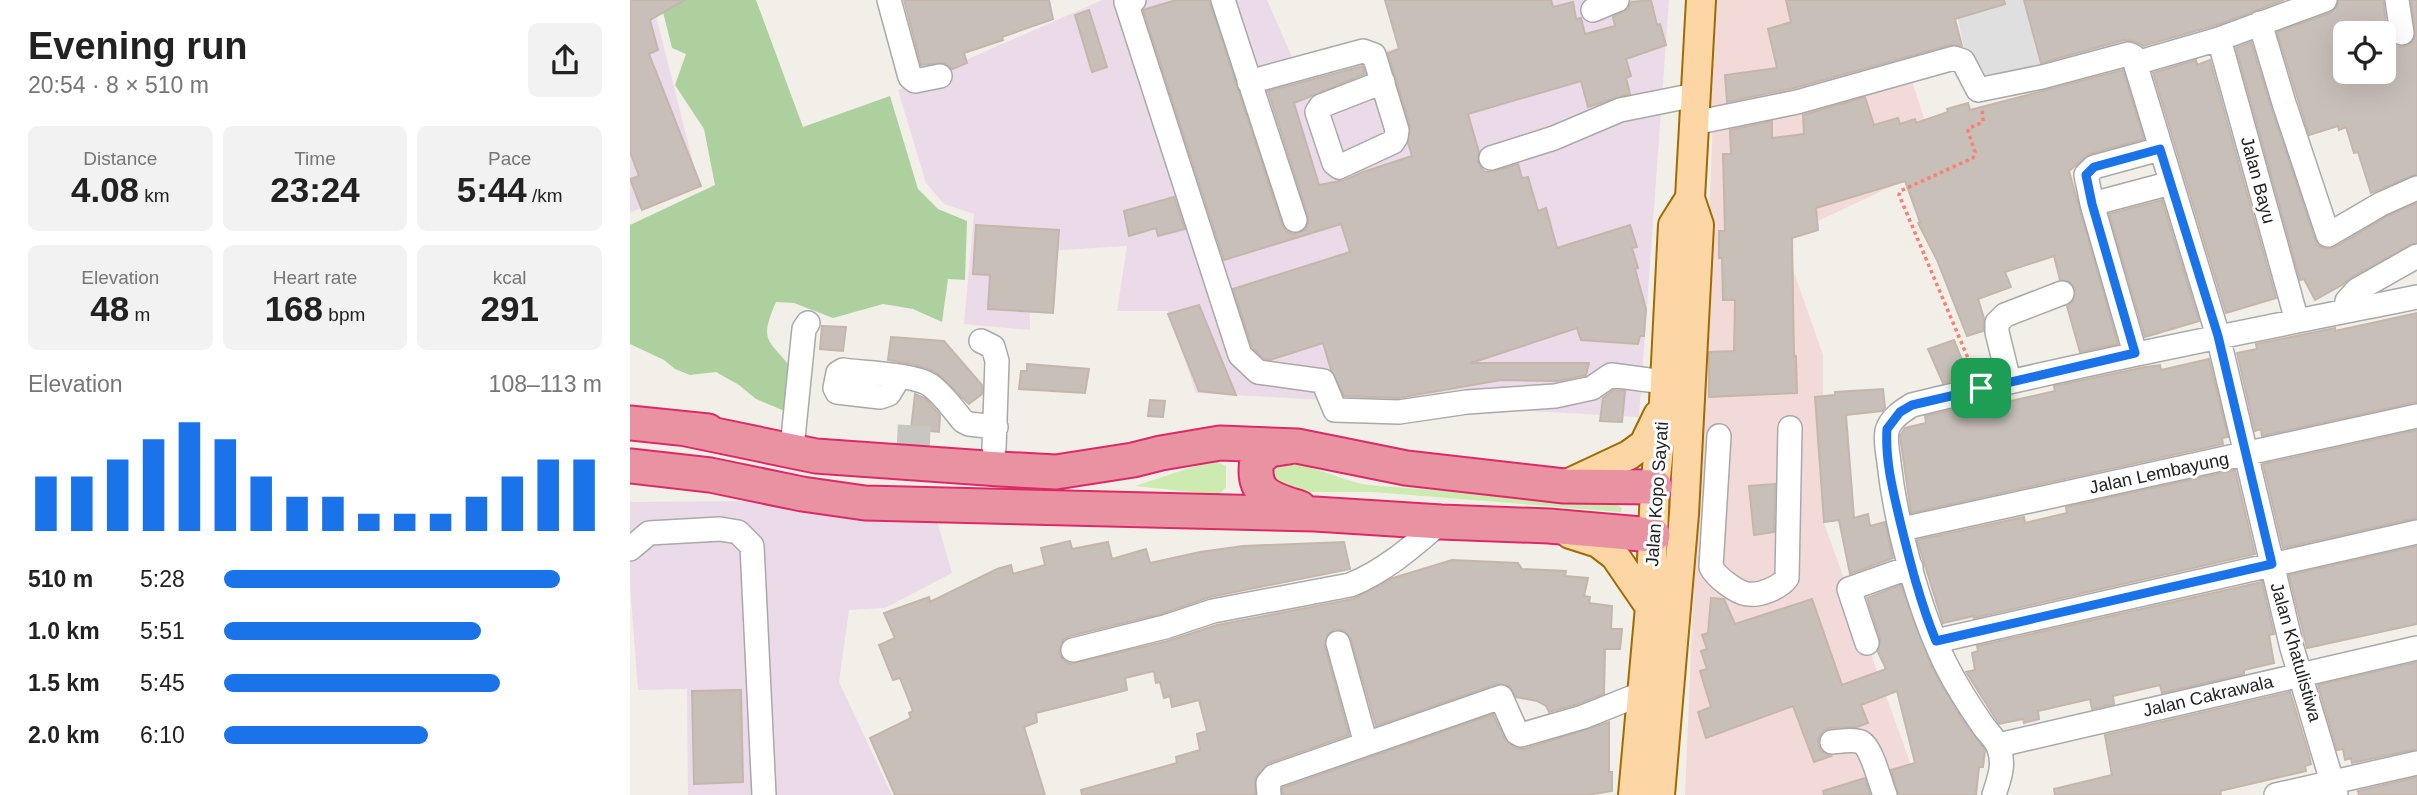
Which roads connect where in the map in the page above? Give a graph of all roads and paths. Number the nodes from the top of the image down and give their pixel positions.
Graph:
1 (889, 0) edge
2 (1134, 0) edge
3 (1223, 0) edge
4 (1617, 0) edge
5 (1701, 0) edge
6 (2325, 0) edge
7 (2398, 0) edge
8 (1593, 10) dead end
9 (2260, 23) junction
10 (2402, 33) dead end
11 (2219, 39) junction
12 (2136, 63) junction
13 (940, 76) dead end
14 (1249, 82) junction
15 (1383, 82) dead end
16 (1981, 90) junction
17 (1695, 95) junction
18 (1694, 123) junction
19 (2160, 149) junction
20 (1491, 158) dead end
21 (2171, 183) junction
22 (2417, 188) edge
23 (1690, 198) junction
24 (2092, 204) junction
25 (1295, 220) dead end
26 (2417, 256) edge
27 (2062, 293) dead end
28 (2417, 297) edge
29 (2346, 311) junction
30 (2297, 321) junction
31 (808, 323) dead end
32 (2218, 336) junction
33 (981, 341) dead end
34 (2135, 353) junction
35 (899, 377) dead end
36 (2009, 381) junction
37 (1981, 388) junction
38 (1664, 392) junction
39 (2417, 416) edge
40 (630, 423) edge
41 (1790, 428) dead end
42 (686, 429) junction
43 (1719, 436) dead end
44 (995, 437) junction
45 (793, 438) junction
46 (897, 440) tunnel mouth
47 (940, 443) tunnel mouth
48 (1297, 446) junction
49 (1161, 453) junction
50 (2245, 454) junction
51 (630, 466) edge
52 (1564, 486) junction
53 (1672, 513) junction
54 (1315, 514) junction
55 (1716, 516) junction
56 (1441, 522) junction
57 (1549, 526) junction
58 (1902, 528) junction
59 (2417, 532) edge
60 (630, 549) edge
61 (2272, 564) junction
62 (1911, 567) junction
63 (1650, 607) junction
64 (1936, 641) junction
65 (1338, 643) dead end
66 (1867, 643) dead end
67 (2417, 648) edge
68 (1073, 650) dead end
69 (2301, 674) junction
70 (1643, 693) junction
71 (1832, 742) dead end
72 (1366, 744) junction
73 (1999, 745) junction
74 (2417, 763) edge
75 (2334, 789) edge
76 (764, 795) edge
77 (1269, 795) edge
78 (1633, 795) edge
79 (1660, 795) edge
80 (1885, 795) edge
81 (1994, 795) edge
82 (2276, 795) edge

1 - 13 street
2 - 38 street
3 - 14 street
4 - 8 street
5 - 17 main road, Jalan Kopo Sayati
6 - 9 street
7 - 10 street
9 - 11 street
9 - 22 street
11 - 12 street
11 - 30 street, Jalan Bayu
12 - 16 street
12 - 19 street, Jalan Khatulistiwa
14 - 15 street
14 - 25 street
16 - 18 street
16 - 37 path
17 - 18 main road, Jalan Kopo Sayati
17 - 20 street
18 - 23 main road, Jalan Kopo Sayati
19 - 21 street, Jalan Khatulistiwa
19 - 24 street
21 - 24 street
21 - 32 street, Jalan Khatulistiwa
23 - 38 main road, Jalan Kopo Sayati
23 - 53 main road, Jalan Kopo Sayati
24 - 34 street
26 - 29 street
27 - 36 street
28 - 29 street
29 - 30 street
30 - 32 street
31 - 45 street
32 - 34 street
32 - 50 street, Jalan Khatulistiwa
33 - 44 street
34 - 36 street
35 - 44 street
36 - 37 street
37 - 58 street
38 - 52 main road
38 - 53 main road, Jalan Kopo Sayati
39 - 50 street, Jalan Lembayung
40 - 42 highway
41 - 55 street
42 - 45 highway
42 - 49 highway
43 - 55 street
44 - 47 highway
44 - 49 highway
45 - 46 highway
48 - 49 highway
48 - 52 highway
48 - 54 highway
50 - 58 street, Jalan Lembayung
50 - 61 street, Jalan Khatulistiwa
51 - 54 highway
52 - 53 highway
53 - 55 street
53 - 57 highway
53 - 63 main road, Jalan Kopo Sayati
53 - 79 main road, Jalan Kopo Sayati
54 - 56 highway
56 - 57 highway
56 - 68 street
57 - 63 main road
58 - 62 street
59 - 61 street
60 - 76 street
61 - 64 street
61 - 69 street, Jalan Khatulistiwa
62 - 64 street
62 - 66 street
63 - 70 main road, Jalan Kopo Sayati
64 - 73 street
65 - 72 street
67 - 69 street, Jalan Cakrawala
69 - 73 street, Jalan Cakrawala
69 - 75 street, Jalan Khatulistiwa
70 - 72 street
70 - 78 main road, Jalan Kopo Sayati
71 - 80 street
72 - 77 street
73 - 81 street
74 - 75 street
75 - 82 street

